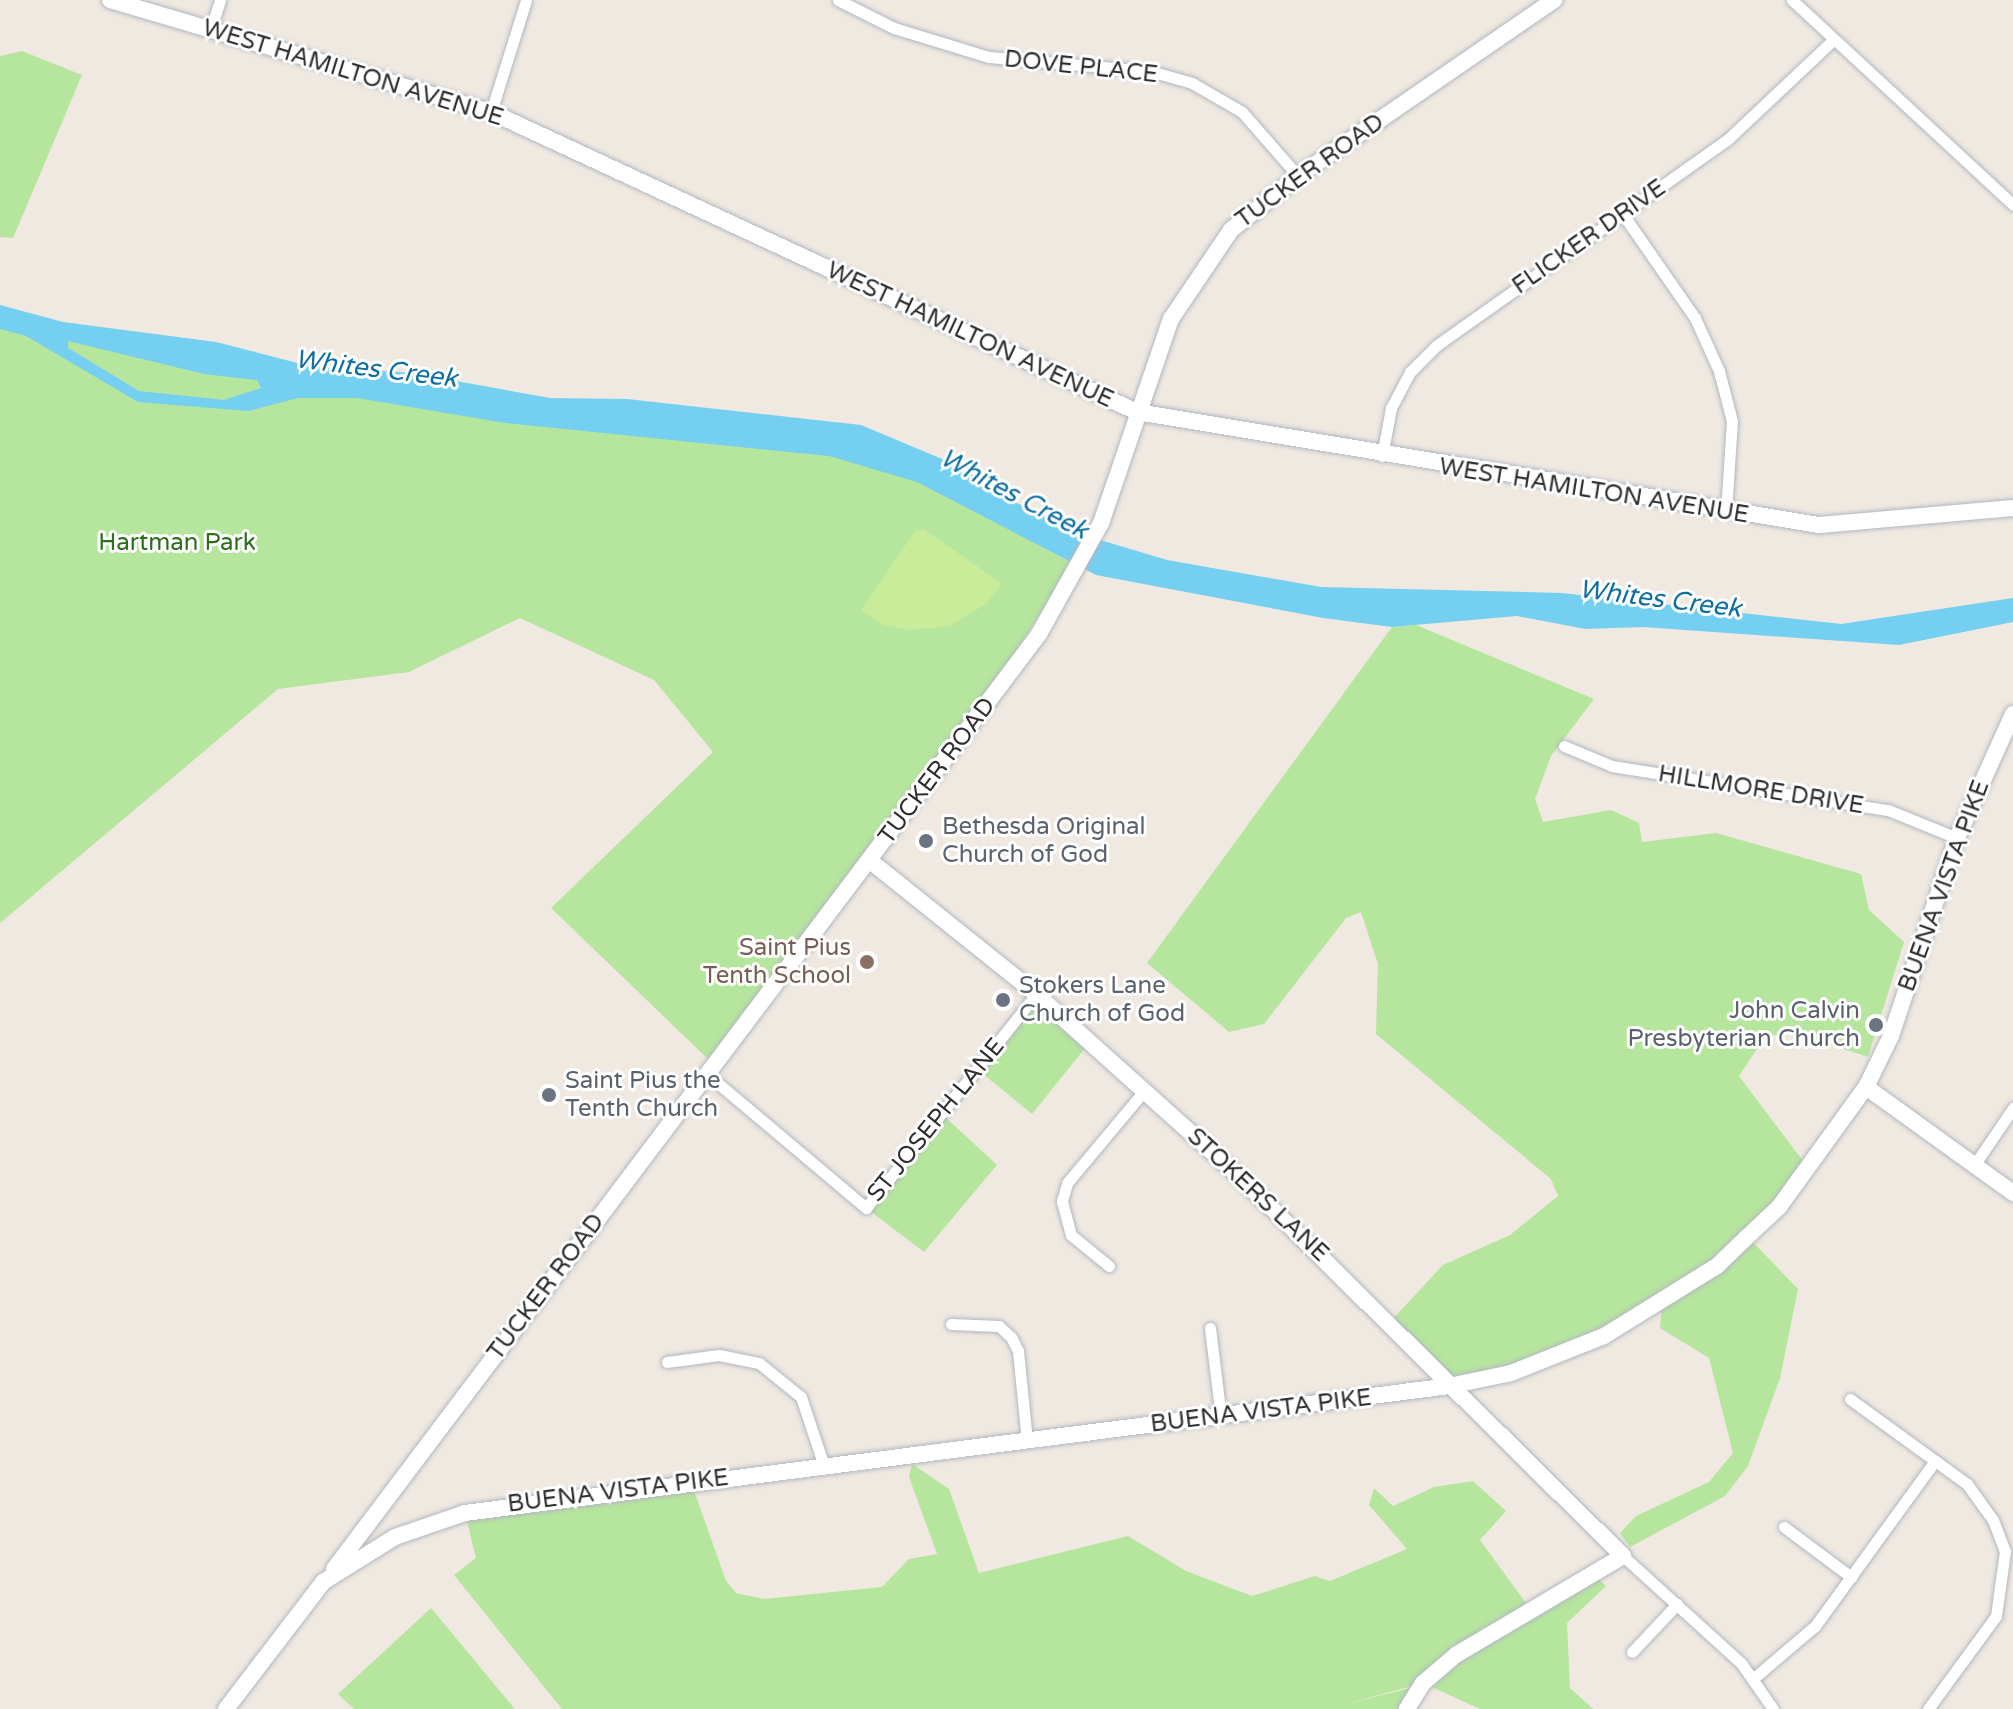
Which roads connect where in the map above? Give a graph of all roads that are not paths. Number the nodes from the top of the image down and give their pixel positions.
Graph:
1 (110, 0) edge
2 (220, 0) edge
3 (526, 0) edge
4 (838, 0) edge
5 (1554, 0) edge
6 (1792, 0) edge
7 (211, 28) junction
8 (1833, 40) junction
9 (491, 112) junction
10 (1298, 176) junction
11 (2013, 205) edge
12 (1622, 213) junction
13 (1137, 412) junction
14 (1381, 457) junction
15 (2013, 508) edge
16 (1726, 512) junction
17 (2013, 714) edge
18 (1564, 746) dead end
19 (1957, 838) junction
20 (869, 860) junction
21 (1036, 994) junction
22 (707, 1074) junction
23 (1866, 1087) junction
24 (1144, 1091) junction
25 (2013, 1108) edge
26 (1975, 1164) junction
27 (2013, 1193) edge
28 (1109, 1266) dead end
29 (951, 1324) dead end
30 (1210, 1328) dead end
31 (667, 1362) dead end
32 (1449, 1386) junction
33 (1850, 1399) dead end
34 (1221, 1417) junction
35 (1027, 1441) junction
36 (1935, 1461) junction
37 (824, 1466) junction
38 (1784, 1527) dead end
39 (1623, 1556) junction
40 (1851, 1577) junction
41 (323, 1582) junction
42 (1677, 1604) junction
43 (1632, 1652) dead end
44 (1755, 1677) junction
45 (230, 1708) edge
46 (1407, 1709) edge
47 (1773, 1709) edge
48 (1928, 1709) edge

1 - 7 street, WEST HAMILTON AVENUE
2 - 7 street
3 - 9 street
4 - 10 street, DOVE PLACE
5 - 10 street, TUCKER ROAD
6 - 8 street
7 - 9 street, WEST HAMILTON AVENUE
8 - 11 street
8 - 12 street, FLICKER DRIVE
9 - 13 street, WEST HAMILTON AVENUE
10 - 13 street, TUCKER ROAD
12 - 14 street, FLICKER DRIVE
12 - 16 street
13 - 14 street, WEST HAMILTON AVENUE
13 - 20 street, TUCKER ROAD
14 - 16 street, WEST HAMILTON AVENUE
15 - 16 street, WEST HAMILTON AVENUE
17 - 19 street, BUENA VISTA PIKE
18 - 19 street, HILLMORE DRIVE
19 - 23 street, BUENA VISTA PIKE
20 - 21 street, STOKERS LANE
20 - 22 street, TUCKER ROAD
21 - 22 street, ST JOSEPH LANE
21 - 24 street, STOKERS LANE
22 - 41 street, TUCKER ROAD
23 - 26 street
23 - 32 street, BUENA VISTA PIKE
24 - 28 street
24 - 32 street, STOKERS LANE
25 - 26 street
26 - 27 street
29 - 35 street
30 - 34 street
31 - 37 street
32 - 34 street, BUENA VISTA PIKE
32 - 39 street, STOKERS LANE
33 - 36 street
34 - 35 street, BUENA VISTA PIKE
35 - 37 street, BUENA VISTA PIKE
36 - 40 street
36 - 48 street
37 - 41 street, BUENA VISTA PIKE
38 - 40 street
39 - 42 street
39 - 46 street
40 - 44 street
41 - 45 street, BUENA VISTA PIKE
42 - 43 street
42 - 44 street
44 - 47 street

